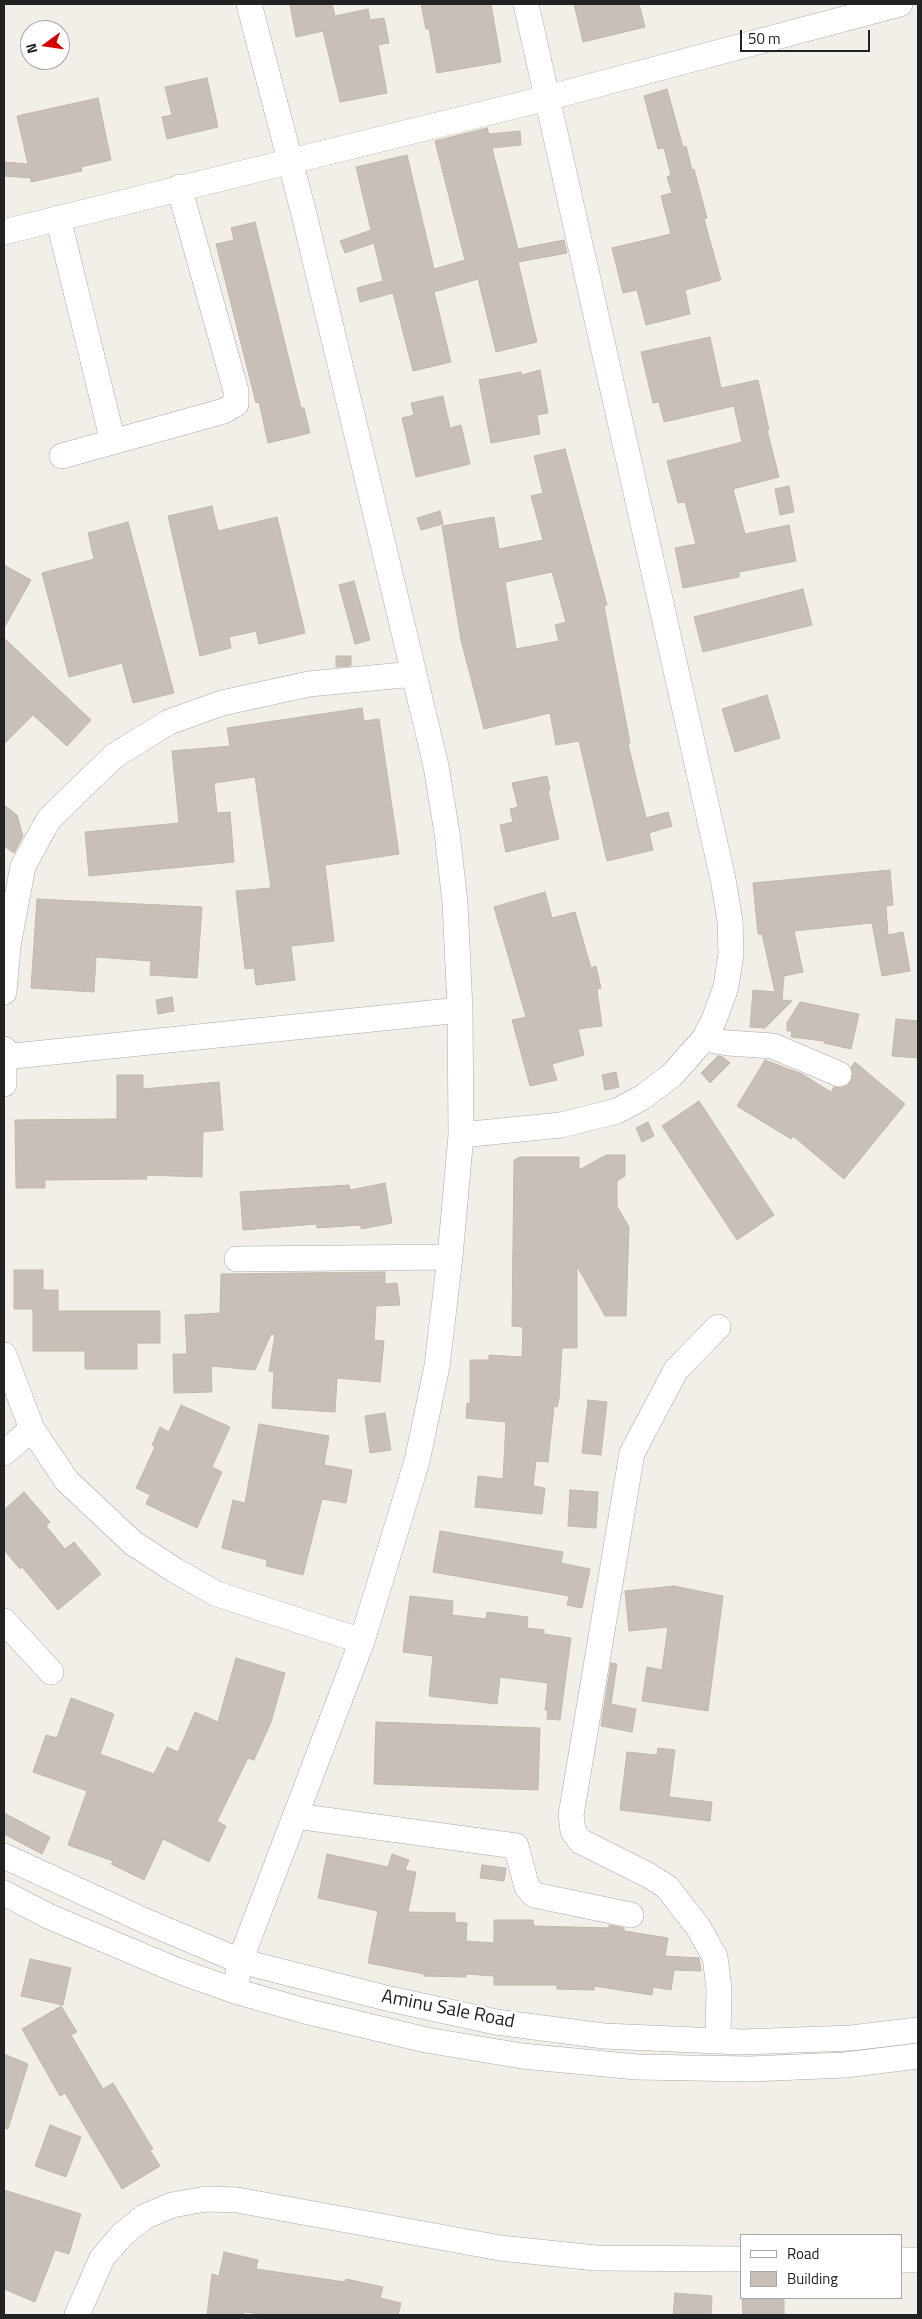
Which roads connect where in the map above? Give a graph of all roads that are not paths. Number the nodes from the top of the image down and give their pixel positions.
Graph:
1 (249, 4) edge
2 (526, 4) edge
3 (900, 4) edge
4 (547, 98) junction
5 (291, 162) junction
6 (179, 187) junction
7 (58, 218) junction
8 (4, 232) edge
9 (113, 442) junction
10 (62, 456) dead end
11 (414, 674) junction
12 (4, 992) edge
13 (460, 1010) junction
14 (704, 1039) junction
15 (4, 1049) edge
16 (4, 1057) edge
17 (839, 1074) dead end
18 (4, 1084) edge
19 (461, 1135) junction
20 (450, 1257) junction
21 (237, 1259) dead end
22 (718, 1328) dead end
23 (4, 1355) edge
24 (32, 1429) junction
25 (4, 1453) edge
26 (4, 1622) edge
27 (362, 1641) junction
28 (50, 1672) dead end
29 (296, 1816) junction
30 (4, 1856) edge
31 (4, 1893) edge
32 (631, 1915) dead end
33 (240, 1960) junction
34 (235, 1990) junction
35 (918, 2030) edge
36 (718, 2040) junction
37 (918, 2056) edge
38 (740, 2259) edge
39 (902, 2260) edge
40 (918, 2260) edge
41 (77, 2315) edge

1 - 5 street
2 - 4 street
3 - 4 street
4 - 5 street
4 - 14 street
5 - 6 street
5 - 11 street
6 - 7 street
6 - 9 street
7 - 8 street
7 - 9 street
9 - 10 street
11 - 12 street
11 - 13 street
13 - 16 street
13 - 19 street
14 - 17 street
14 - 19 street
15 - 16 street
16 - 18 street
19 - 20 street
20 - 21 street
20 - 27 street
22 - 36 street
23 - 24 street
24 - 25 street
24 - 27 street
26 - 28 street
27 - 29 street
29 - 32 street
29 - 33 street
30 - 33 street, Aminu Sale Road
31 - 34 street, Aminu Sale Road
33 - 34 street
33 - 36 street, Aminu Sale Road
34 - 37 street, Aminu Sale Road
35 - 36 street, Aminu Sale Road
38 - 41 street
39 - 40 street

